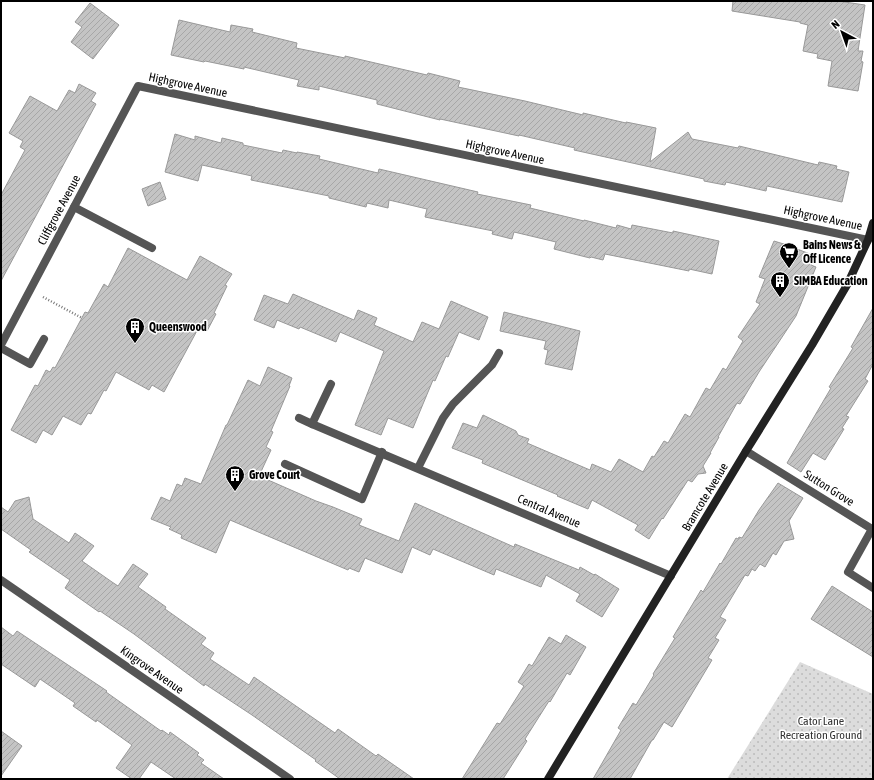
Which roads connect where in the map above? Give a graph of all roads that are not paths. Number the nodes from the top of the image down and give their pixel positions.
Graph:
1 (138, 86) joint
2 (74, 207) junction
3 (873, 223) edge
4 (868, 240) junction
5 (152, 248) dead end
6 (44, 339) dead end
7 (1, 345) edge
8 (1, 348) edge
9 (499, 353) dead end
10 (330, 384) dead end
11 (299, 418) dead end
12 (312, 424) junction
13 (746, 451) junction
14 (382, 452) junction
15 (285, 464) dead end
16 (418, 468) junction
17 (671, 576) junction
18 (1, 580) edge
19 (873, 588) edge
20 (290, 779) edge
21 (548, 779) edge

1 - 2 street, Cliffgrove Avenue
1 - 4 street, Highgrove Avenue
2 - 5 street
2 - 7 street, Cliffgrove Avenue
3 - 4 street, Bramcote Avenue
4 - 13 street, Bramcote Avenue
6 - 8 street
9 - 16 street
10 - 12 street
11 - 12 street, Central Avenue
12 - 14 street, Central Avenue
13 - 17 street, Bramcote Avenue
13 - 19 street, Sutton Grove
14 - 15 street
14 - 16 street, Central Avenue
16 - 17 street, Central Avenue
17 - 21 street, Bramcote Avenue
18 - 20 street, Kingrove Avenue

